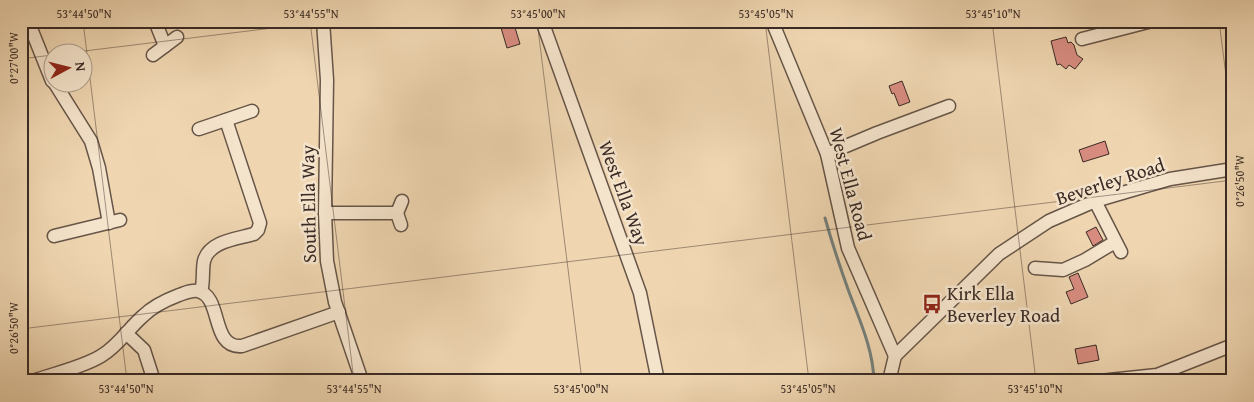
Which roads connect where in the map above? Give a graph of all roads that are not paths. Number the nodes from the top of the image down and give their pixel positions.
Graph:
1 (28, 21) edge
2 (156, 21) edge
3 (323, 21) edge
4 (542, 21) edge
5 (772, 21) edge
6 (1152, 21) edge
7 (177, 37) dead end
8 (1082, 39) dead end
9 (165, 46) junction
10 (42, 55) edge
11 (153, 55) dead end
12 (59, 92) edge
13 (949, 106) dead end
14 (252, 111) dead end
15 (226, 120) junction
16 (199, 129) dead end
17 (827, 154) junction
18 (1233, 169) edge
19 (1095, 201) junction
20 (325, 213) junction
21 (400, 213) dead end
22 (53, 236) dead end
23 (1042, 266) dead end
24 (202, 292) junction
25 (339, 312) junction
26 (126, 333) junction
27 (1233, 345) edge
28 (895, 356) junction
29 (33, 381) edge
30 (154, 381) edge
31 (362, 381) edge
32 (658, 381) edge
33 (890, 381) edge
34 (1100, 381) edge

1 - 10 street
2 - 9 street
3 - 20 street, South Ella Way
4 - 32 street, West Ella Way
5 - 17 street, West Ella Road
6 - 8 street
7 - 9 street
9 - 11 street
12 - 22 street
13 - 17 street
14 - 15 street
15 - 16 street
15 - 24 street
17 - 28 street, West Ella Road
18 - 19 street, Beverley Road
19 - 23 street
19 - 28 street, Beverley Road
20 - 21 street
20 - 25 street, South Ella Way
24 - 25 street
24 - 26 street
25 - 31 street, South Ella Way
26 - 29 street
26 - 30 street
27 - 34 street
28 - 33 street

